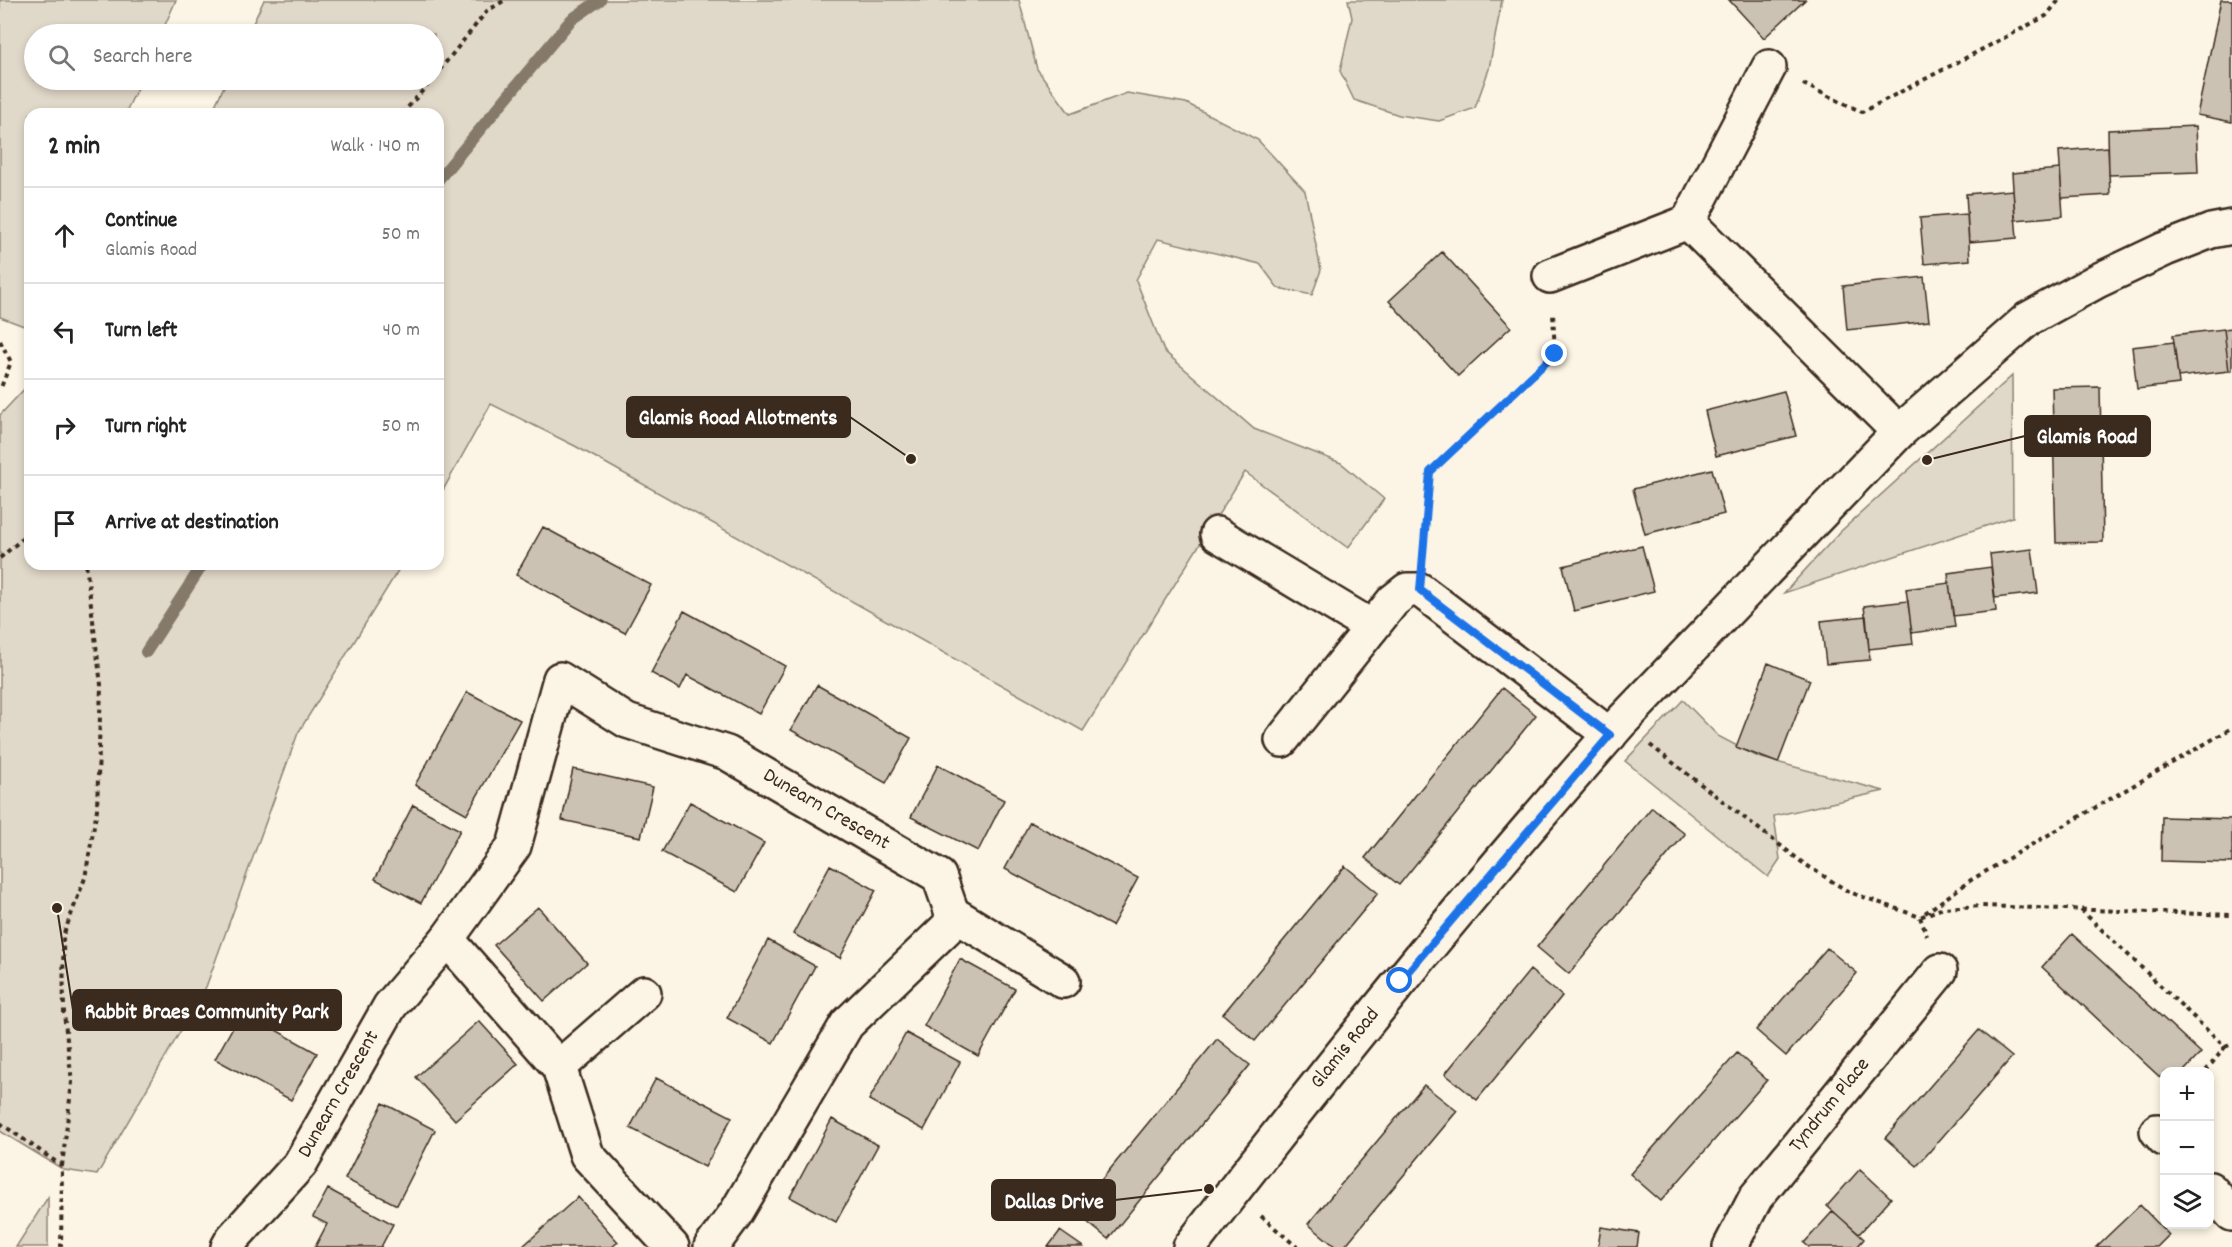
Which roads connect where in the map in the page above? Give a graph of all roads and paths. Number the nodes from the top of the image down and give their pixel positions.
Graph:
1 (505, 0) edge
2 (2059, 0) edge
3 (444, 64) edge
4 (1769, 67) joint
5 (423, 90) edge
6 (407, 108) edge
7 (1688, 222) junction
8 (2232, 227) edge
9 (1550, 276) joint
10 (0, 341) edge
11 (0, 390) edge
12 (1899, 432) junction
13 (1217, 534) dead end
14 (24, 537) edge
15 (0, 558) edge
16 (87, 570) edge
17 (1420, 590) junction
18 (1372, 627) junction
19 (2232, 728) edge
20 (1615, 729) junction
21 (1282, 740) dead end
22 (2081, 910) junction
23 (952, 913) junction
24 (2232, 915) edge
25 (1920, 917) junction
26 (447, 939) junction
27 (1940, 971) dead end
28 (1063, 981) dead end
29 (644, 993) dead end
30 (2232, 1044) edge
31 (2225, 1047) junction
32 (560, 1067) junction
33 (2208, 1067) edge
34 (0, 1124) edge
35 (62, 1166) junction
36 (1233, 1192) junction
37 (2214, 1194) edge
38 (2232, 1214) edge
39 (721, 1242) edge
40 (62, 1247) edge
41 (228, 1247) edge
42 (672, 1247) edge
43 (1190, 1247) edge
44 (1297, 1247) edge
45 (1730, 1247) edge

1 - 3 path
2 - 4 path
4 - 7 street
5 - 6 path
7 - 9 street
7 - 12 street
8 - 12 street, Glamis Road
9 - 17 path
10 - 11 path
12 - 20 street, Glamis Road
13 - 18 street
14 - 15 path
16 - 35 path
17 - 18 street
17 - 20 street
18 - 21 street
19 - 25 path
20 - 25 path
20 - 36 street, Glamis Road
22 - 24 path
22 - 25 path
22 - 31 path
23 - 26 street, Dunearn Crescent
23 - 28 street
23 - 39 street
26 - 32 street
26 - 41 street, Dunearn Crescent
27 - 45 street, Tyndrum Place
29 - 32 street
30 - 31 path
31 - 33 path
32 - 42 street
34 - 35 path
35 - 40 path
36 - 43 street, Glamis Road
36 - 44 path
37 - 38 street

